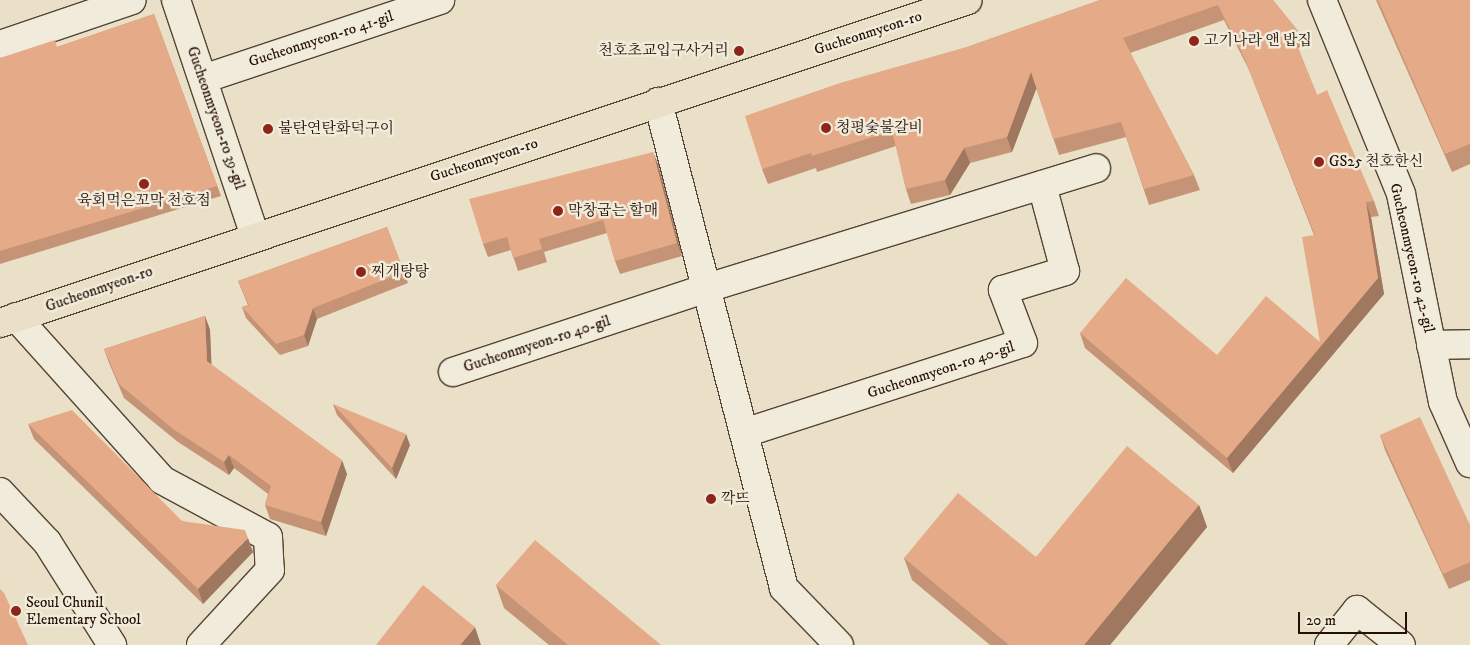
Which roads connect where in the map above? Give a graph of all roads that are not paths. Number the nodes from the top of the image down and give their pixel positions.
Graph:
1 (132, 0) edge
2 (176, 0) edge
3 (440, 0) edge
4 (1322, 0) edge
5 (964, 1) edge
6 (0, 45) edge
7 (203, 78) junction
8 (658, 102) junction
9 (1096, 168) dead end
10 (1042, 185) junction
11 (255, 236) junction
12 (707, 288) junction
13 (8, 320) edge
14 (1470, 344) edge
15 (1432, 345) junction
16 (453, 372) dead end
17 (744, 433) junction
18 (1470, 463) edge
19 (0, 492) edge
20 (112, 645) edge
21 (201, 645) edge
22 (839, 645) edge
23 (1329, 645) edge
24 (1401, 645) edge

1 - 6 street
2 - 7 street, Gucheonmyeon-ro 39-gil
3 - 7 street, Gucheonmyeon-ro 41-gil
4 - 15 street, Gucheonmyeon-ro 42-gil
5 - 8 main road, Gucheonmyeon-ro
7 - 11 street, Gucheonmyeon-ro 39-gil
8 - 11 main road, Gucheonmyeon-ro
8 - 12 street
9 - 10 street, Gucheonmyeon-ro 40-gil
10 - 12 street, Gucheonmyeon-ro 40-gil
10 - 17 street, Gucheonmyeon-ro 40-gil
11 - 13 main road, Gucheonmyeon-ro
12 - 16 street, Gucheonmyeon-ro 40-gil
12 - 17 street
13 - 21 street
14 - 15 street
15 - 18 street, Gucheonmyeon-ro 42-gil
17 - 22 street
19 - 20 street
23 - 24 street

